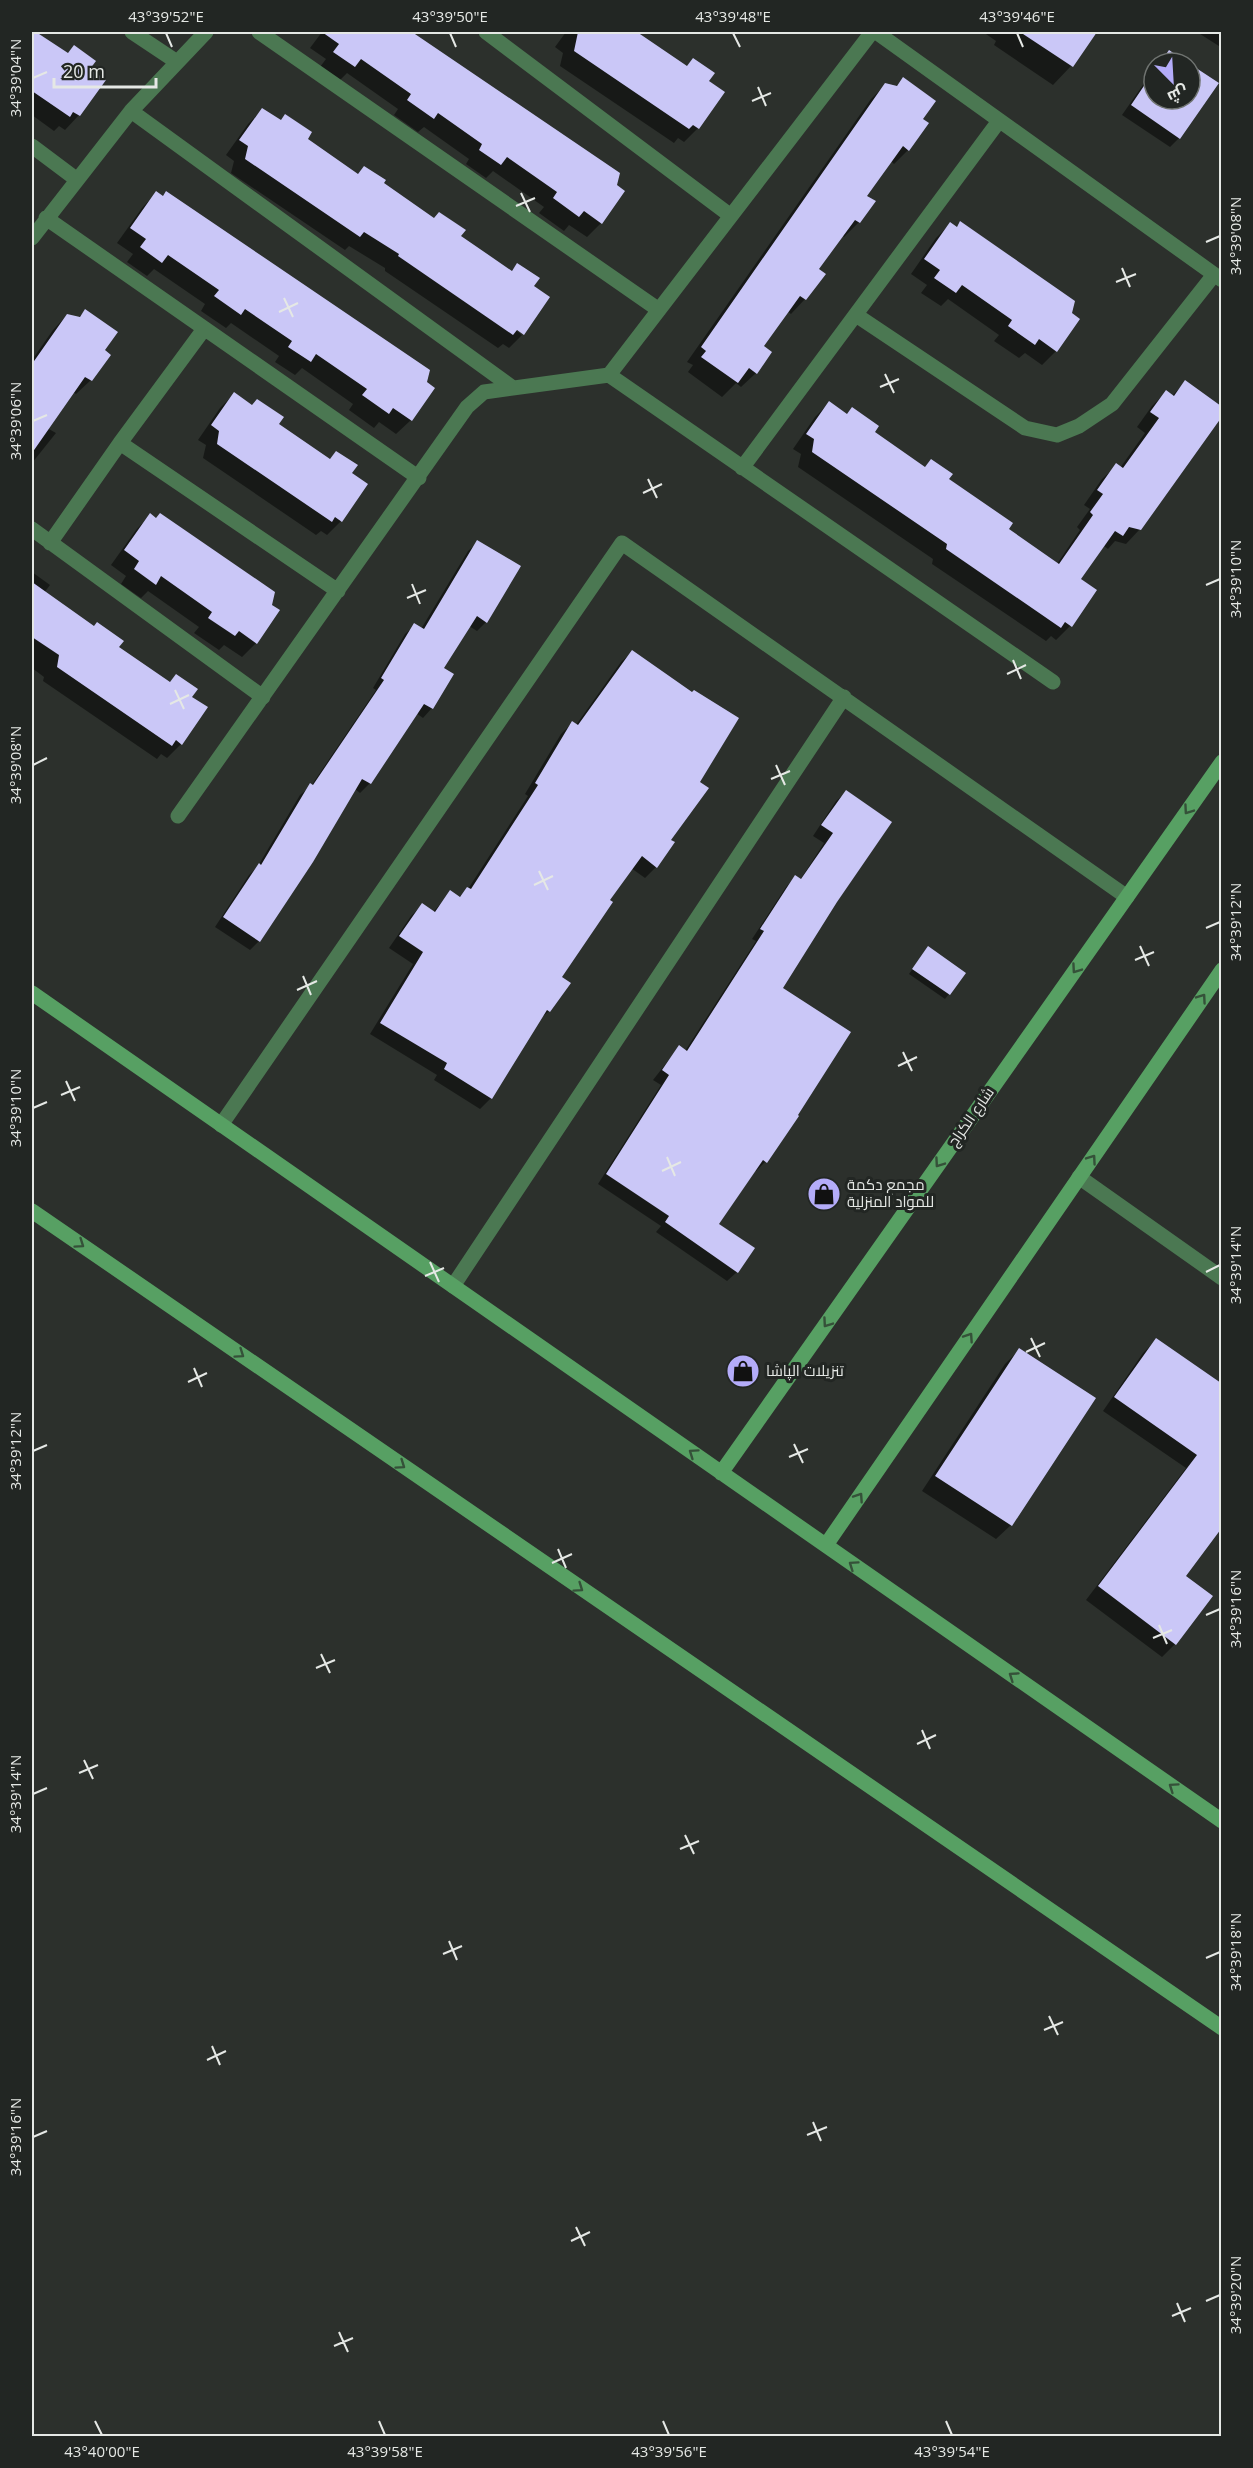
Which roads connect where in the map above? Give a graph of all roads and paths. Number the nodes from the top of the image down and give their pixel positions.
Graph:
1 (132, 32) edge
2 (206, 32) edge
3 (259, 32) edge
4 (486, 32) edge
5 (874, 32) edge
6 (177, 62) junction
7 (131, 111) junction
8 (999, 121) junction
9 (32, 146) edge
10 (76, 179) junction
11 (731, 216) junction
12 (46, 218) junction
13 (32, 238) edge
14 (1217, 278) edge
15 (659, 309) junction
16 (856, 315) junction
17 (204, 329) junction
18 (609, 375) junction
19 (513, 388) junction
20 (120, 443) junction
21 (742, 468) junction
22 (418, 478) junction
23 (32, 529) edge
24 (50, 543) junction
25 (338, 591) junction
26 (1053, 682) dead end
27 (263, 697) junction
28 (844, 697) junction
29 (1221, 762) edge
30 (178, 816) dead end
31 (1126, 897) junction
32 (1221, 970) edge
33 (32, 993) edge
34 (221, 1125) junction
35 (1079, 1177) junction
36 (32, 1210) edge
37 (1221, 1278) edge
38 (453, 1286) junction
39 (721, 1473) junction
40 (826, 1545) junction
41 (1221, 1821) edge
42 (1221, 2028) edge

1 - 6 street
2 - 6 street
3 - 15 street
4 - 11 street
5 - 8 street
5 - 11 street
6 - 7 street
7 - 10 street
7 - 19 street
8 - 14 street
8 - 16 street
9 - 10 street
10 - 12 street
11 - 15 street
12 - 13 street
12 - 17 street
14 - 16 street
15 - 18 street
16 - 21 street
17 - 20 street
17 - 22 street
18 - 19 street
18 - 21 street
19 - 22 street
20 - 24 street
20 - 25 street
21 - 26 street
22 - 25 street
23 - 24 street
24 - 27 street
25 - 27 street
27 - 30 street
28 - 31 street
28 - 34 street
28 - 38 street
29 -> 31 street, شارع الكراج
31 -> 39 street, شارع الكراج
35 -> 32 street
33 - 34 street
34 - 38 street
35 - 37 street
40 -> 35 street
36 -> 42 street
39 -> 38 street
39 - 40 street
41 -> 40 street

